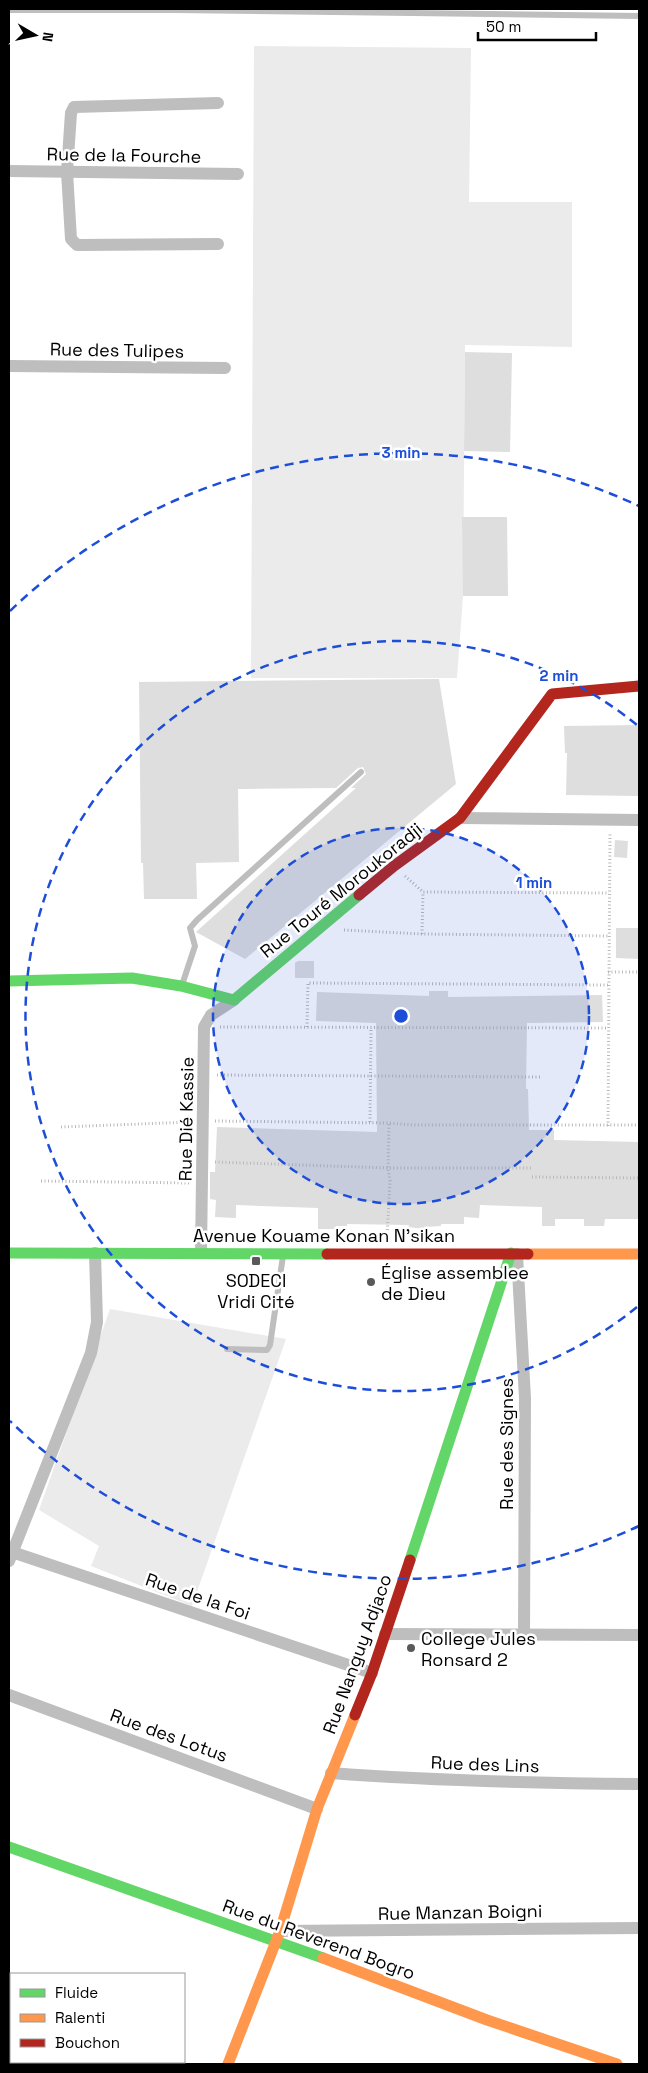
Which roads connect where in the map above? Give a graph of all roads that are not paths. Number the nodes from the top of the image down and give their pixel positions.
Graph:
1 (9, 10) edge
2 (639, 16) edge
3 (218, 103) dead end
4 (9, 171) edge
5 (67, 172) junction
6 (238, 174) dead end
7 (218, 244) dead end
8 (9, 366) edge
9 (225, 368) dead end
10 (639, 686) edge
11 (361, 772) dead end
12 (460, 818) junction
13 (639, 820) edge
14 (9, 981) edge
15 (181, 986) junction
16 (234, 1000) junction
17 (202, 1252) junction
18 (95, 1253) junction
19 (283, 1253) junction
20 (9, 1254) edge
21 (514, 1254) junction
22 (639, 1254) edge
23 (227, 1349) dead end
24 (11, 1557) edge
25 (386, 1634) junction
26 (524, 1635) junction
27 (639, 1636) edge
28 (372, 1673) junction
29 (9, 1695) edge
30 (331, 1773) junction
31 (639, 1784) edge
32 (317, 1809) junction
33 (9, 1847) edge
34 (639, 1928) edge
35 (278, 1936) junction
36 (228, 2064) edge
37 (617, 2064) edge

1 - 2 lane
3 - 5 street
4 - 5 street, Rue de la Fourche
5 - 6 street, Rue de la Fourche
5 - 7 street
8 - 9 street, Rue des Tulipes
10 - 12 street, Rue Touré Moroukoradji
11 - 15 lane
12 - 13 street
12 - 16 street, Rue Touré Moroukoradji
14 - 15 street
15 - 16 street
16 - 17 street, Rue Dié Kassie
17 - 18 street, Avenue Kouame Konan N'sikan
17 - 19 street, Avenue Kouame Konan N'sikan
18 - 20 street, Avenue Kouame Konan N'sikan
18 - 24 street
19 - 21 street, Avenue Kouame Konan N'sikan
19 - 23 lane
21 - 22 street, Avenue Kouame Konan N'sikan
21 - 25 street, Rue Nanguy Adjaco
21 - 26 street, Rue des Signes
24 - 28 street, Rue de la Foi
25 - 26 street
25 - 28 street, Rue Nanguy Adjaco
26 - 27 street
28 - 30 street, Rue Nanguy Adjaco
29 - 32 street, Rue des Lotus
30 - 31 street, Rue des Lins
30 - 32 street, Rue Nanguy Adjaco
32 - 35 street, Rue Nanguy Adjaco
33 - 35 street, Rue du Reverend Bogro
34 - 35 street, Rue Manzan Boigni
35 - 36 street, Rue Nanguy Adjaco
35 - 37 street, Rue du Reverend Bogro

